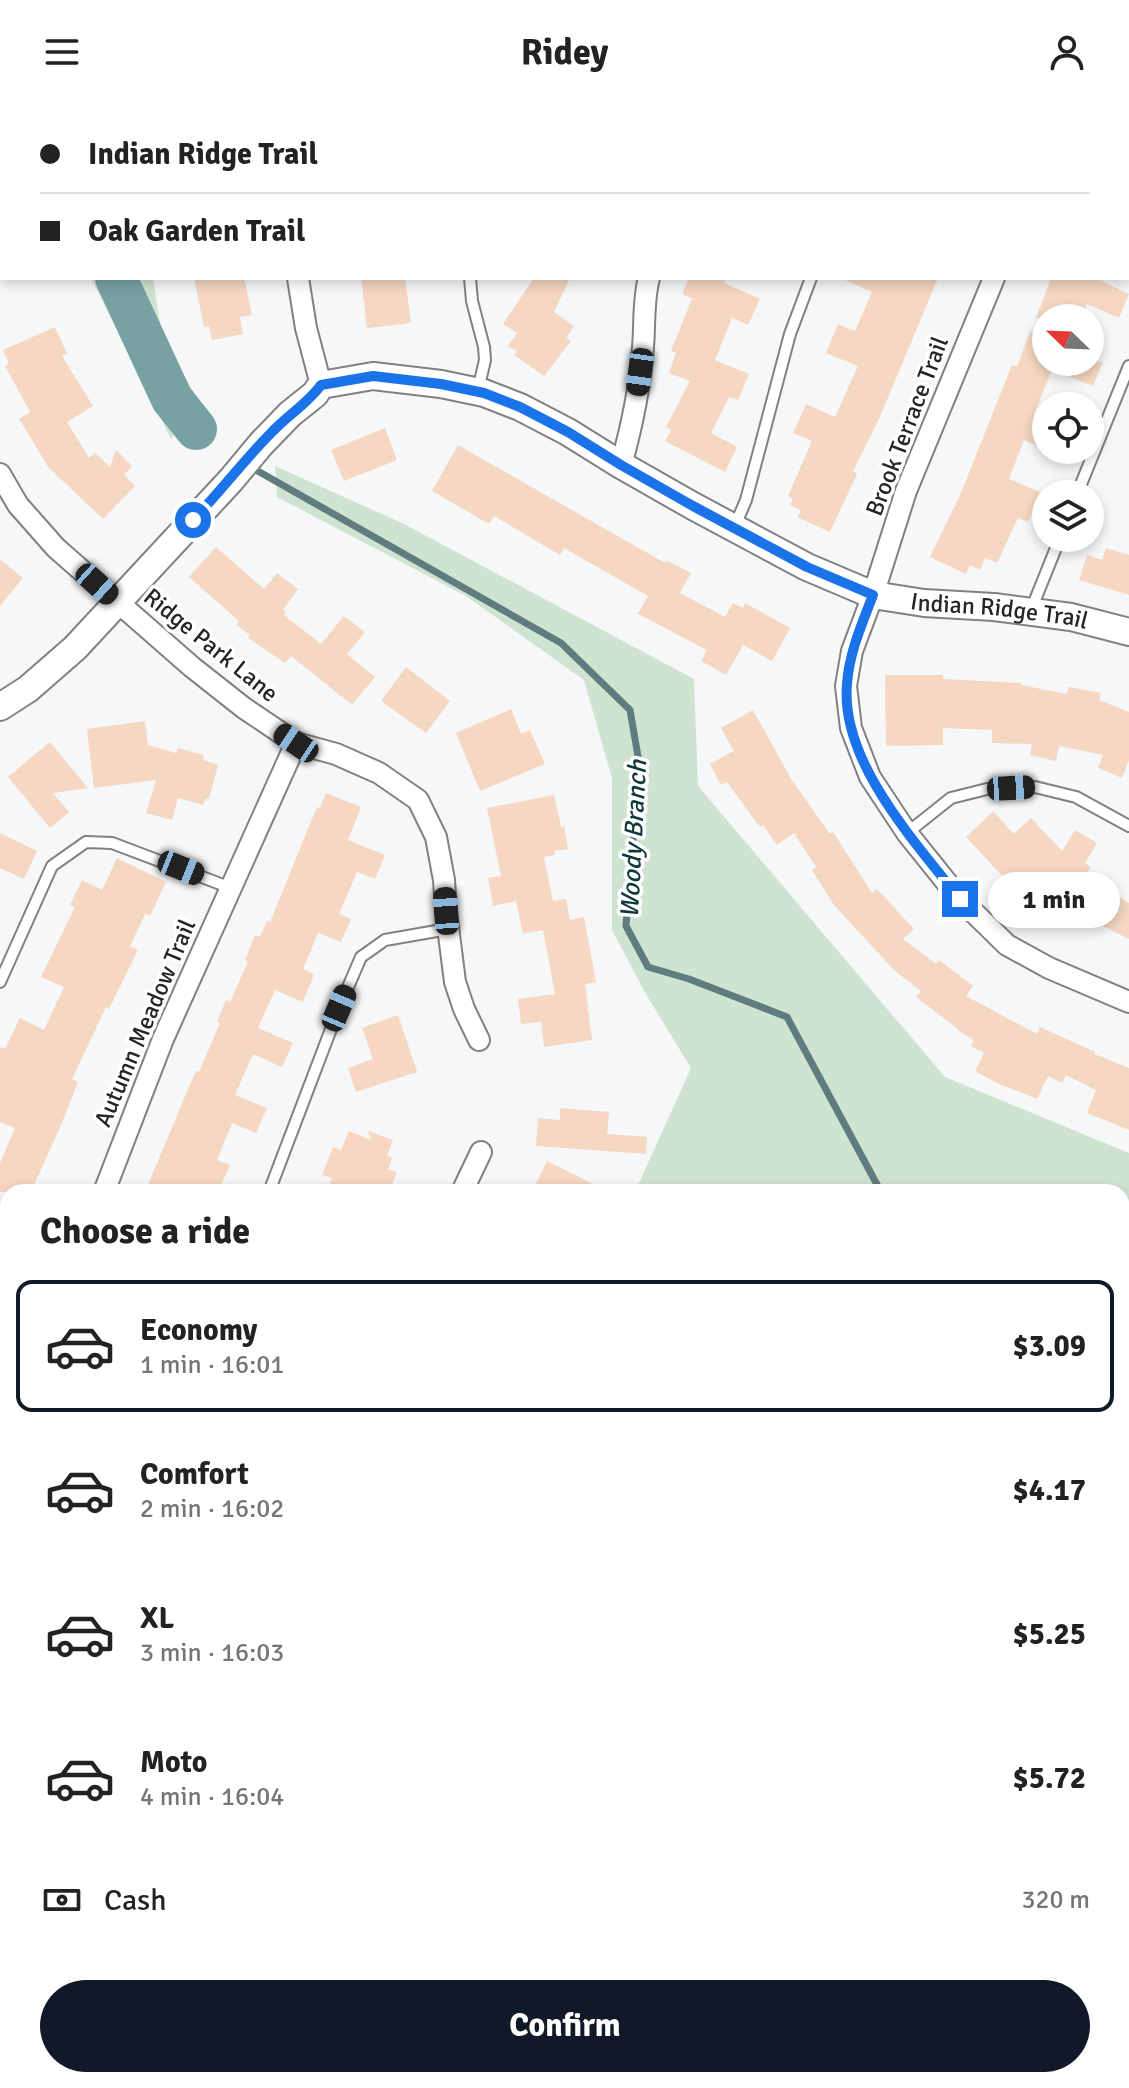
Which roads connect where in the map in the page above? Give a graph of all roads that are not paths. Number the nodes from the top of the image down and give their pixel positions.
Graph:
1 (298, 280) edge
2 (470, 280) edge
3 (648, 280) edge
4 (810, 280) edge
5 (993, 280) edge
6 (1129, 366) edge
7 (321, 385) junction
8 (477, 392) junction
9 (621, 465) junction
10 (0, 474) edge
11 (1083, 480) edge
12 (733, 528) junction
13 (1054, 552) edge
14 (873, 595) junction
15 (117, 602) junction
16 (1030, 611) junction
17 (1129, 632) edge
18 (0, 707) edge
19 (296, 743) junction
20 (1129, 826) edge
21 (907, 833) junction
22 (231, 888) junction
23 (448, 929) junction
24 (0, 982) edge
25 (1129, 1002) edge
26 (479, 1040) dead end
27 (481, 1152) dead end
28 (107, 1184) edge
29 (272, 1184) edge
30 (466, 1184) edge

1 - 7 street
2 - 8 lane
3 - 9 street
4 - 12 lane
5 - 14 street, Brook Terrace Trail
6 - 11 lane
7 - 8 street, Indian Ridge Trail
7 - 15 street
8 - 9 street, Indian Ridge Trail
9 - 12 street, Indian Ridge Trail
10 - 15 street, Ridge Park Lane
12 - 14 street, Indian Ridge Trail
13 - 16 lane
14 - 16 street, Indian Ridge Trail
14 - 21 street, Brook Terrace Trail
15 - 18 street
15 - 19 street, Ridge Park Lane
16 - 17 street, Indian Ridge Trail
19 - 22 street, Autumn Meadow Trail
19 - 23 street, Ridge Park Lane
20 - 21 lane
21 - 25 street, Brook Terrace Trail
22 - 24 lane
22 - 28 street, Autumn Meadow Trail
23 - 26 street, Ridge Park Lane
23 - 29 lane
27 - 30 street

